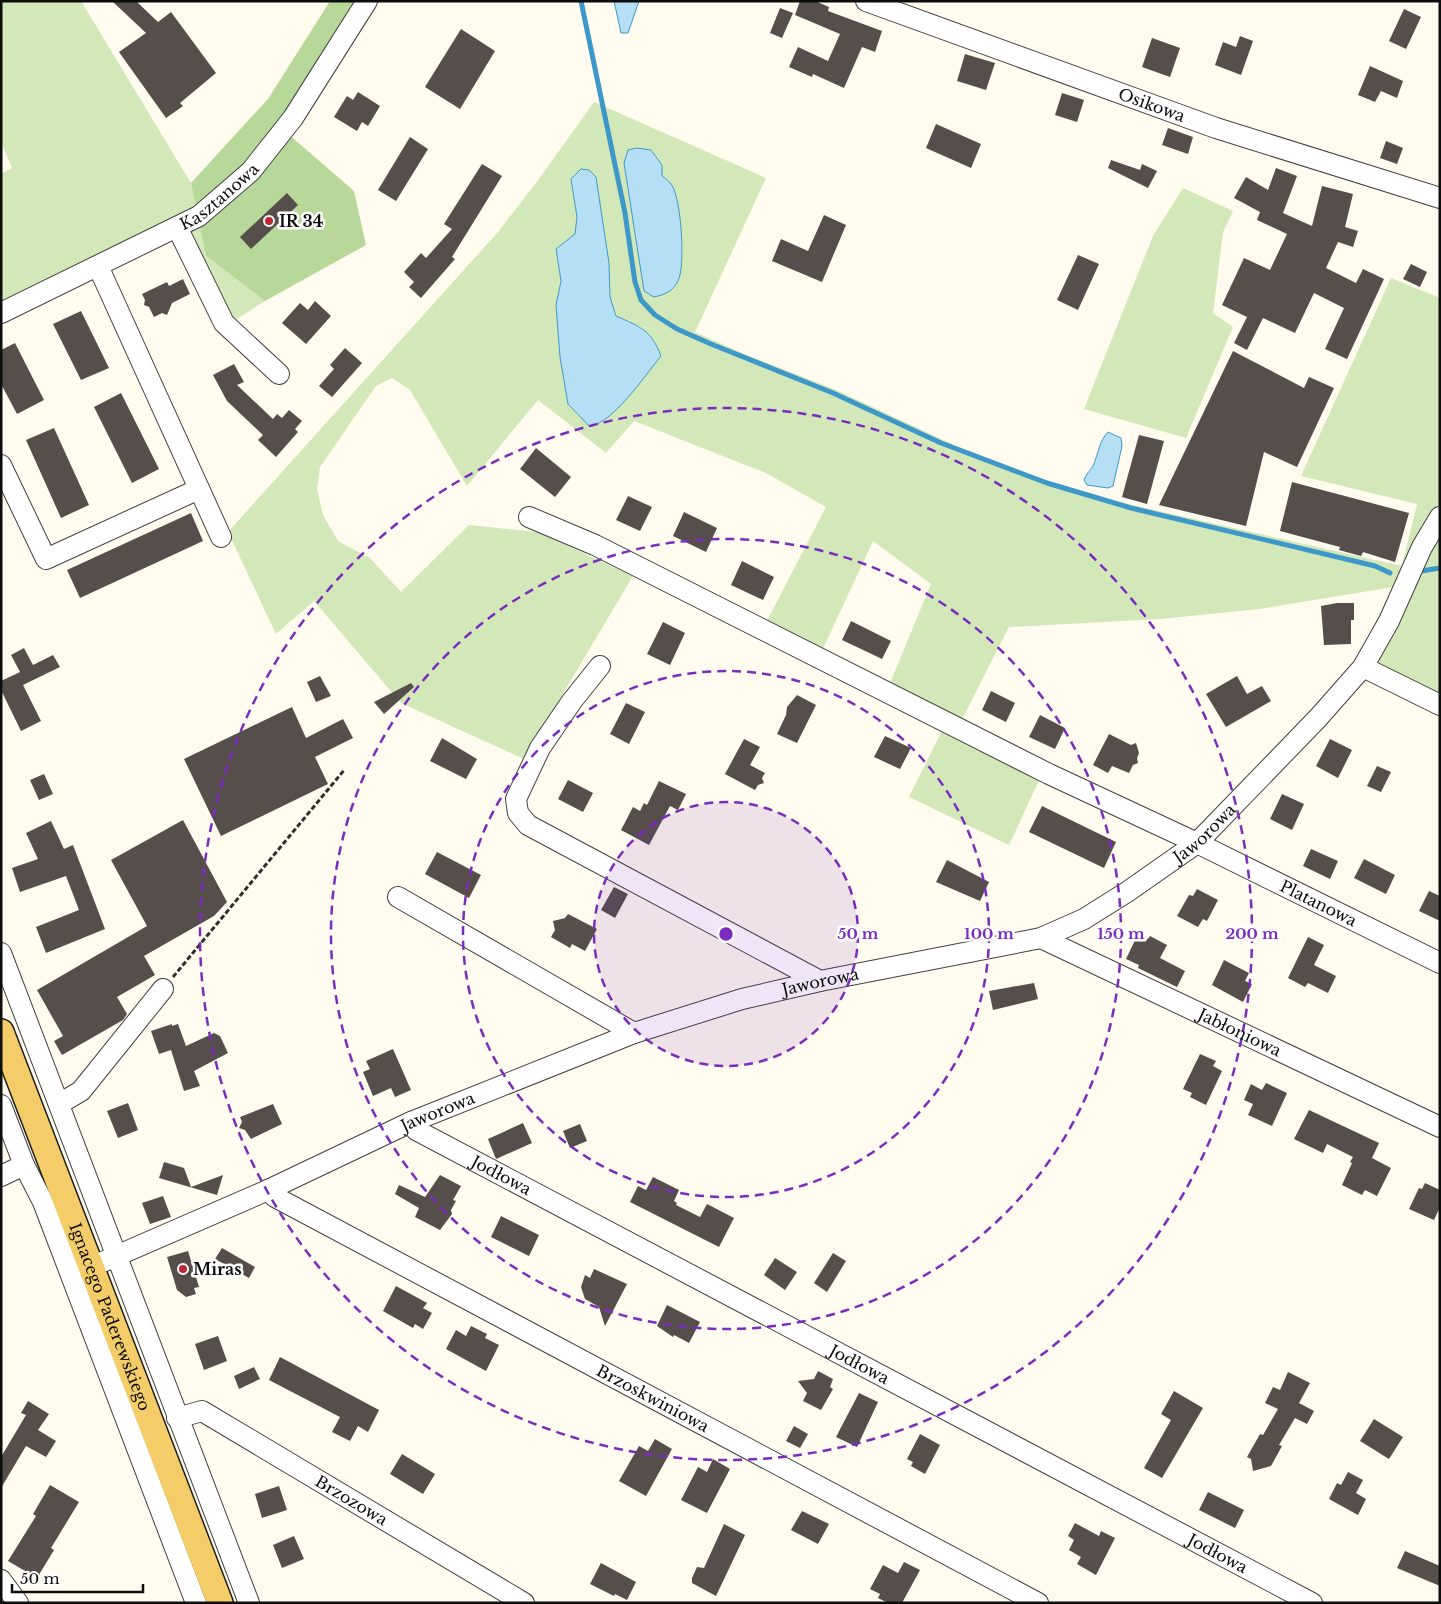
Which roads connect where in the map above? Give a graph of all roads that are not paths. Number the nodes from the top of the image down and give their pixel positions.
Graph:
1 (367, 1) edge
2 (866, 1) edge
3 (1440, 198) edge
4 (177, 227) junction
5 (98, 266) junction
6 (1, 313) edge
7 (279, 374) dead end
8 (1, 465) edge
9 (199, 489) junction
10 (529, 517) dead end
11 (1440, 518) edge
12 (221, 537) dead end
13 (600, 666) dead end
14 (1363, 667) junction
15 (1440, 705) edge
16 (1197, 844) junction
17 (398, 897) dead end
18 (1041, 938) junction
19 (1, 953) edge
20 (1440, 963) edge
21 (820, 981) junction
22 (163, 989) road end
23 (1, 1032) edge
24 (634, 1034) junction
25 (59, 1104) junction
26 (1, 1105) edge
27 (411, 1122) junction
28 (1440, 1127) edge
29 (24, 1165) junction
30 (1, 1176) edge
31 (268, 1190) junction
32 (116, 1255) junction
33 (91, 1267) junction
34 (177, 1418) junction
35 (1, 1580) edge
36 (18, 1603) edge
37 (196, 1603) edge
38 (220, 1603) edge
39 (249, 1603) edge
40 (524, 1603) edge
41 (1038, 1603) edge
42 (1312, 1603) edge

1 - 4 street, Kasztanowa
2 - 3 street, Osikowa
4 - 5 street, Kasztanowa
4 - 7 street
5 - 6 street, Kasztanowa
5 - 9 street
8 - 9 street
9 - 12 street
10 - 16 street, Platanowa
11 - 14 street, Jaworowa
13 - 21 street
14 - 15 street
14 - 16 street, Jaworowa
16 - 18 street, Jaworowa
16 - 20 street, Platanowa
17 - 24 street
18 - 21 street, Jaworowa
18 - 28 street, Jabłoniowa
19 - 25 street
21 - 24 street, Jaworowa
22 - 25 street
23 - 33 main road, Ignacego Paderewskiego
24 - 27 street, Jaworowa
25 - 32 street
26 - 29 street
27 - 31 street, Jaworowa
27 - 42 street, Jodłowa
29 - 30 street
29 - 37 street
31 - 32 street, Jaworowa
31 - 41 street, Brzoskwiniowa
32 - 33 street, Jaworowa
32 - 34 street
33 - 38 main road, Ignacego Paderewskiego
34 - 39 street
34 - 40 street, Brzozowa
35 - 36 street

